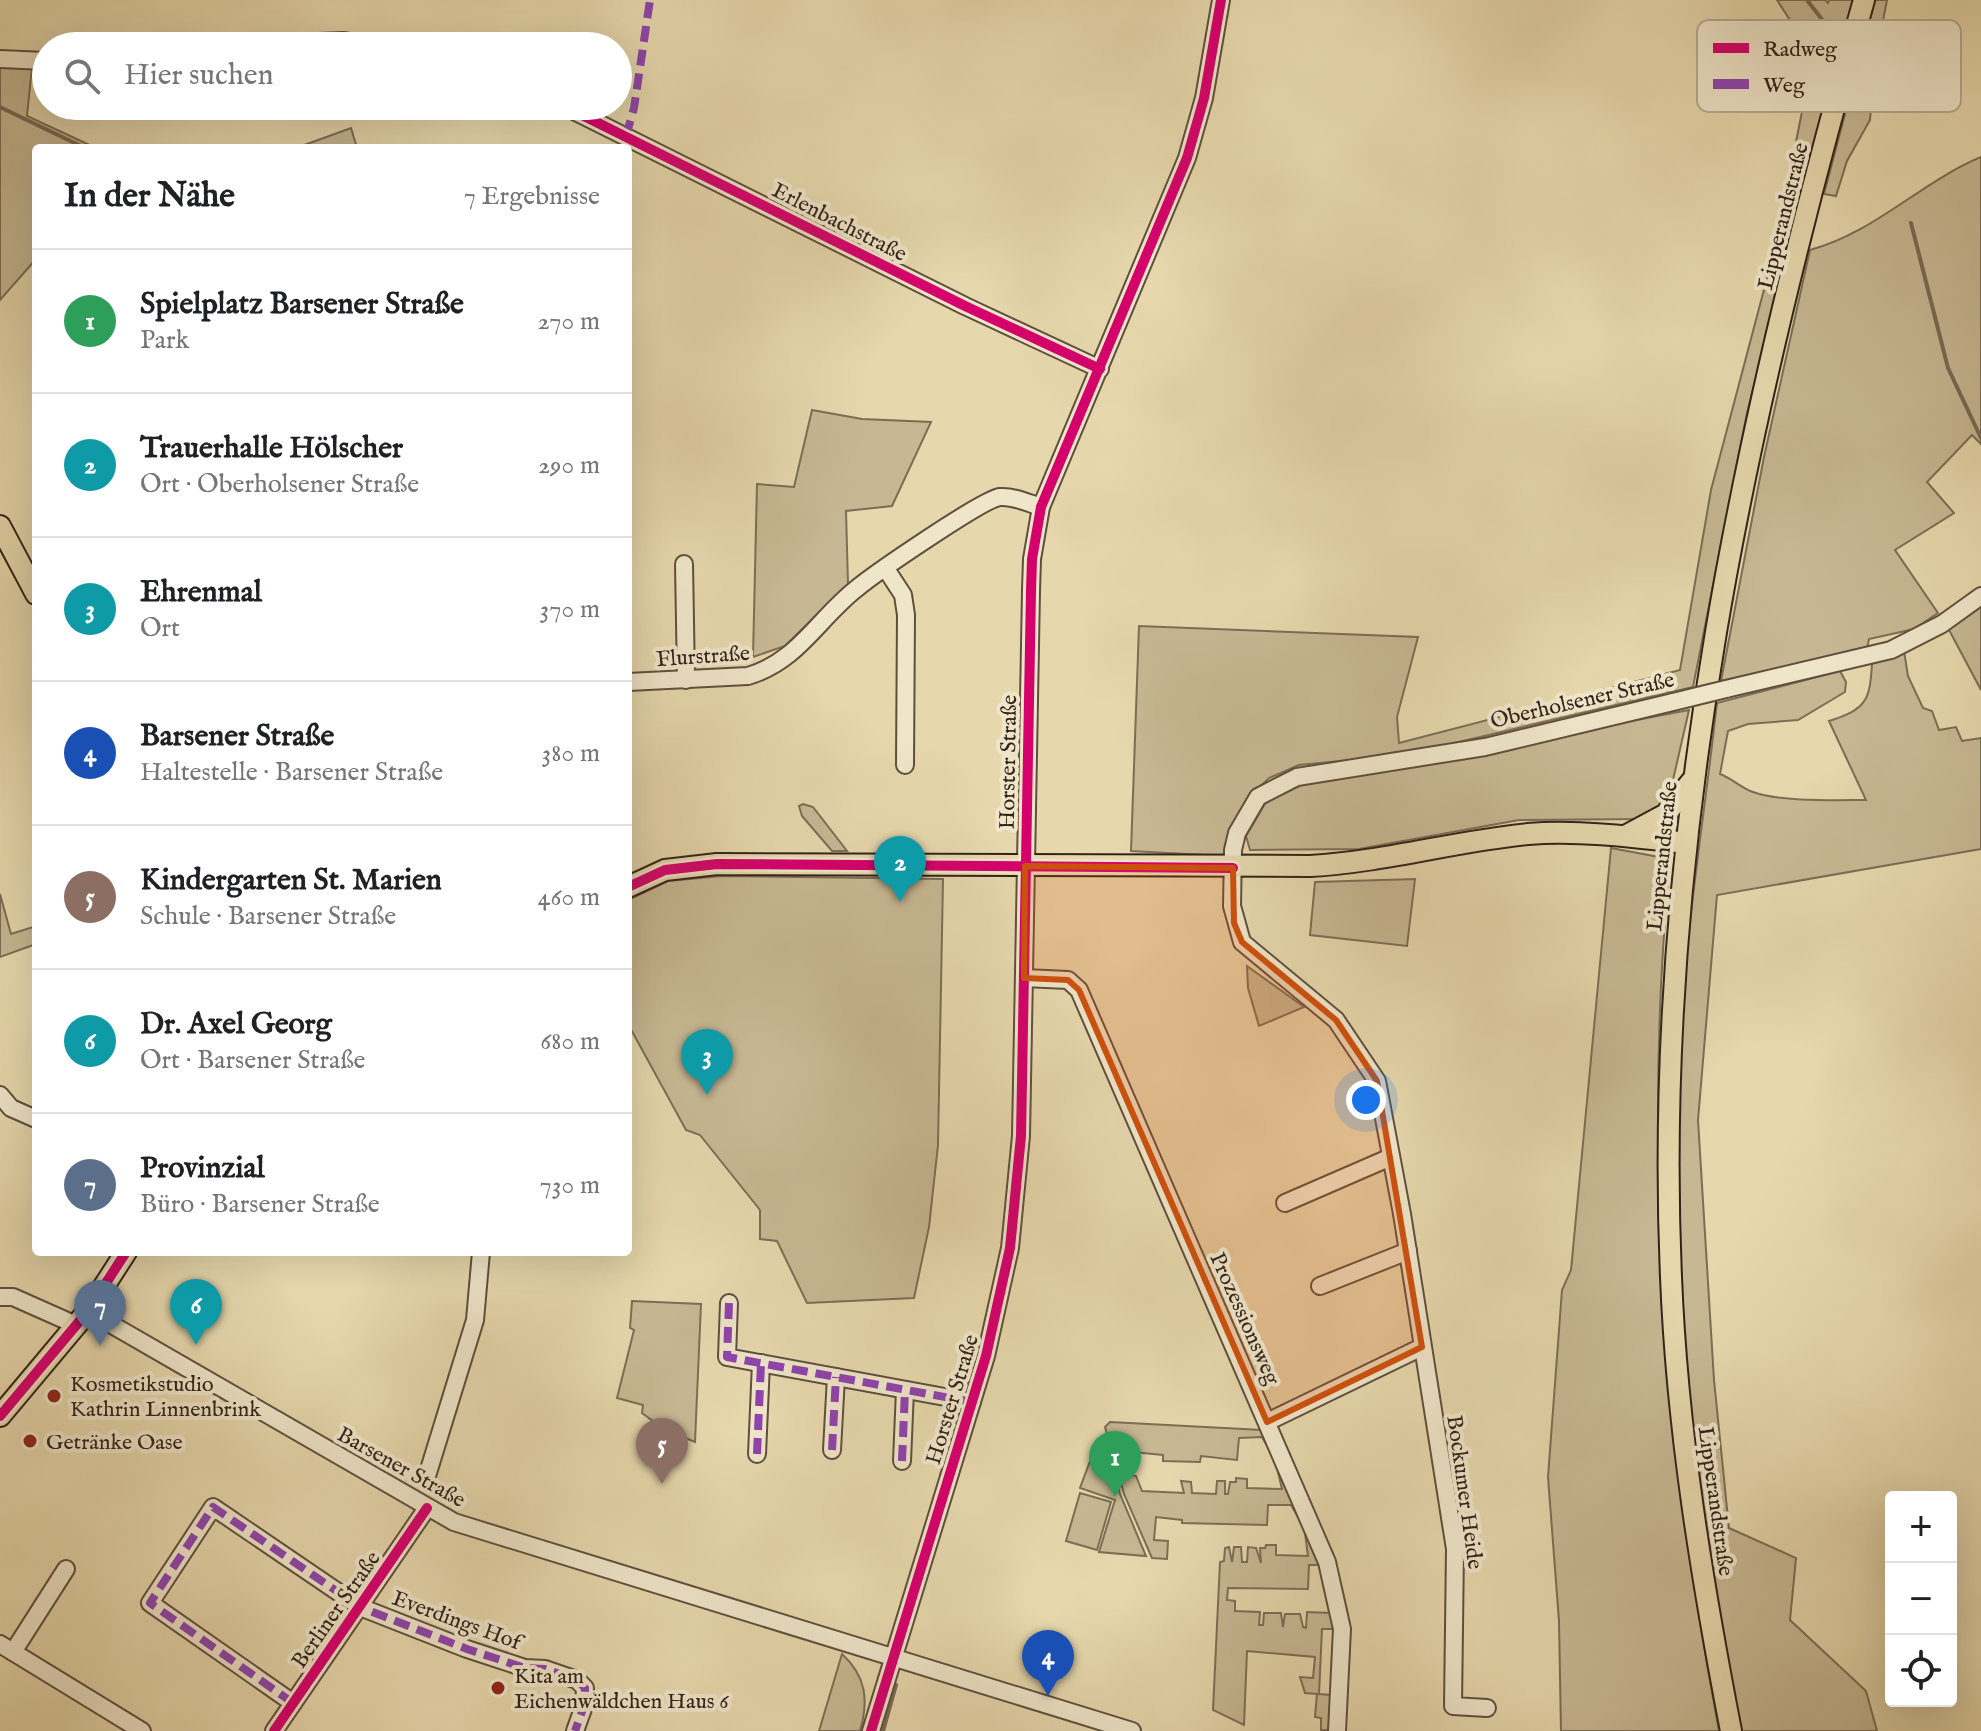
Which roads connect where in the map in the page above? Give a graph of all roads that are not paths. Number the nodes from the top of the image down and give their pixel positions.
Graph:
1 (1221, 0) edge
2 (1864, 0) edge
3 (1859, 20) edge
4 (0, 59) edge
5 (32, 60) edge
6 (1835, 112) edge
7 (593, 120) edge
8 (1100, 369) junction
9 (1041, 507) junction
10 (0, 526) edge
11 (684, 564) dead end
12 (886, 569) junction
13 (32, 586) edge
14 (1981, 596) edge
15 (686, 680) junction
16 (632, 682) edge
17 (905, 765) dead end
18 (1693, 778) junction
19 (1625, 836) junction
20 (1686, 843) junction
21 (1025, 866) junction
22 (1233, 868) junction
23 (632, 885) edge
24 (1024, 978) junction
25 (0, 1095) edge
26 (32, 1117) edge
27 (1391, 1157) junction
28 (1285, 1203) dead end
29 (1408, 1251) junction
30 (123, 1256) edge
31 (481, 1256) edge
32 (1320, 1286) dead end
33 (0, 1297) edge
34 (729, 1303) dead end
35 (82, 1318) junction
36 (1422, 1347) junction
37 (761, 1363) junction
38 (836, 1377) junction
39 (905, 1390) junction
40 (972, 1402) junction
41 (0, 1416) edge
42 (1267, 1422) junction
43 (832, 1450) dead end
44 (757, 1454) dead end
45 (902, 1461) dead end
46 (427, 1476) dead end
47 (427, 1508) junction
48 (66, 1569) dead end
49 (360, 1607) junction
50 (7, 1648) edge
51 (894, 1657) junction
52 (293, 1703) junction
53 (1487, 1708) dead end
54 (142, 1731) edge
55 (274, 1731) edge
56 (575, 1731) edge
57 (871, 1731) edge
58 (1132, 1731) edge
59 (1337, 1731) edge
60 (1731, 1731) edge

1 - 8 street, Horster Straße
2 - 3 main road, Lipperandstraße
4 - 5 street
6 - 18 main road, Lipperandstraße
7 - 8 street, Erlenbachstraße
8 - 9 street, Horster Straße
9 - 12 street, Flurstraße
9 - 21 street, Horster Straße
10 - 13 main road
11 - 15 street
12 - 15 street, Flurstraße
12 - 17 street
14 - 22 street, Oberholsener Straße, bridge
15 - 16 street, Flurstraße
18 - 19 main road
18 - 20 main road, Lipperandstraße
19 - 20 main road
19 - 22 main road
20 - 60 main road, Lipperandstraße
21 - 22 main road
21 - 23 main road
21 - 24 street, Horster Straße
22 - 27 street, Bockumer Heide
24 - 40 street, Horster Straße
24 - 42 street, Prozessionsweg
25 - 26 street
27 - 28 street
27 - 29 street, Bockumer Heide
29 - 32 street
29 - 36 street, Bockumer Heide
30 - 35 main road
31 - 46 street
33 - 35 street, Barsener Straße
34 - 37 street
35 - 41 main road
35 - 47 street, Barsener Straße
36 - 42 street
36 - 53 street, Bockumer Heide
37 - 38 street
37 - 44 street
38 - 39 street
38 - 43 street
39 - 40 street
39 - 45 street
40 - 51 street, Horster Straße
42 - 59 street, Prozessionsweg
47 - 49 street, Berliner Straße
47 - 51 street, Barsener Straße
48 - 50 street
49 - 52 street, Berliner Straße
49 - 52 street
49 - 56 street, Everdings Hof
50 - 54 street
51 - 57 street, Horster Straße
51 - 58 street, Barsener Straße
52 - 55 street, Berliner Straße

